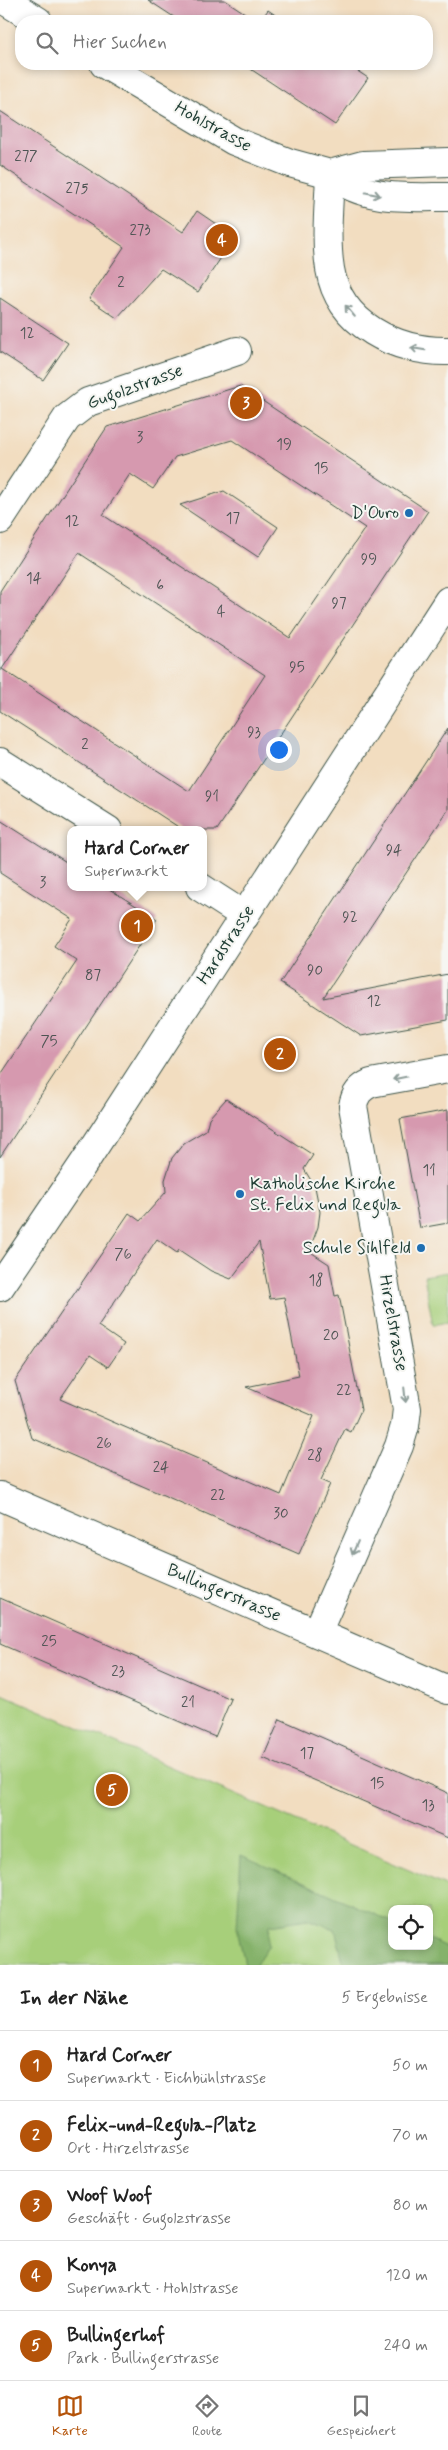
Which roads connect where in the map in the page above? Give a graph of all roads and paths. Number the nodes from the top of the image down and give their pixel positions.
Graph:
1 (4, 0) edge
2 (28, 15) edge
3 (114, 70) edge
4 (448, 162) edge
5 (330, 174) junction
6 (448, 197) edge
7 (237, 351) dead end
8 (448, 351) edge
9 (0, 520) edge
10 (448, 601) edge
11 (0, 762) edge
12 (102, 826) edge
13 (206, 891) edge
14 (245, 916) junction
15 (448, 1069) edge
16 (0, 1287) edge
17 (0, 1496) edge
18 (317, 1634) junction
19 (448, 1690) edge

1 - 2 street
3 - 5 street, Hohlstrasse
4 - 5 street
5 -> 6 street, Hohlstrasse
8 -> 5 street
7 - 9 street, Gugolzstrasse
10 - 14 street, Hardstrasse
11 - 12 street
13 - 14 street
14 - 16 street, Hardstrasse
15 -> 18 street, Hirzelstrasse
17 - 18 street, Bullingerstrasse
18 - 19 street, Bullingerstrasse

